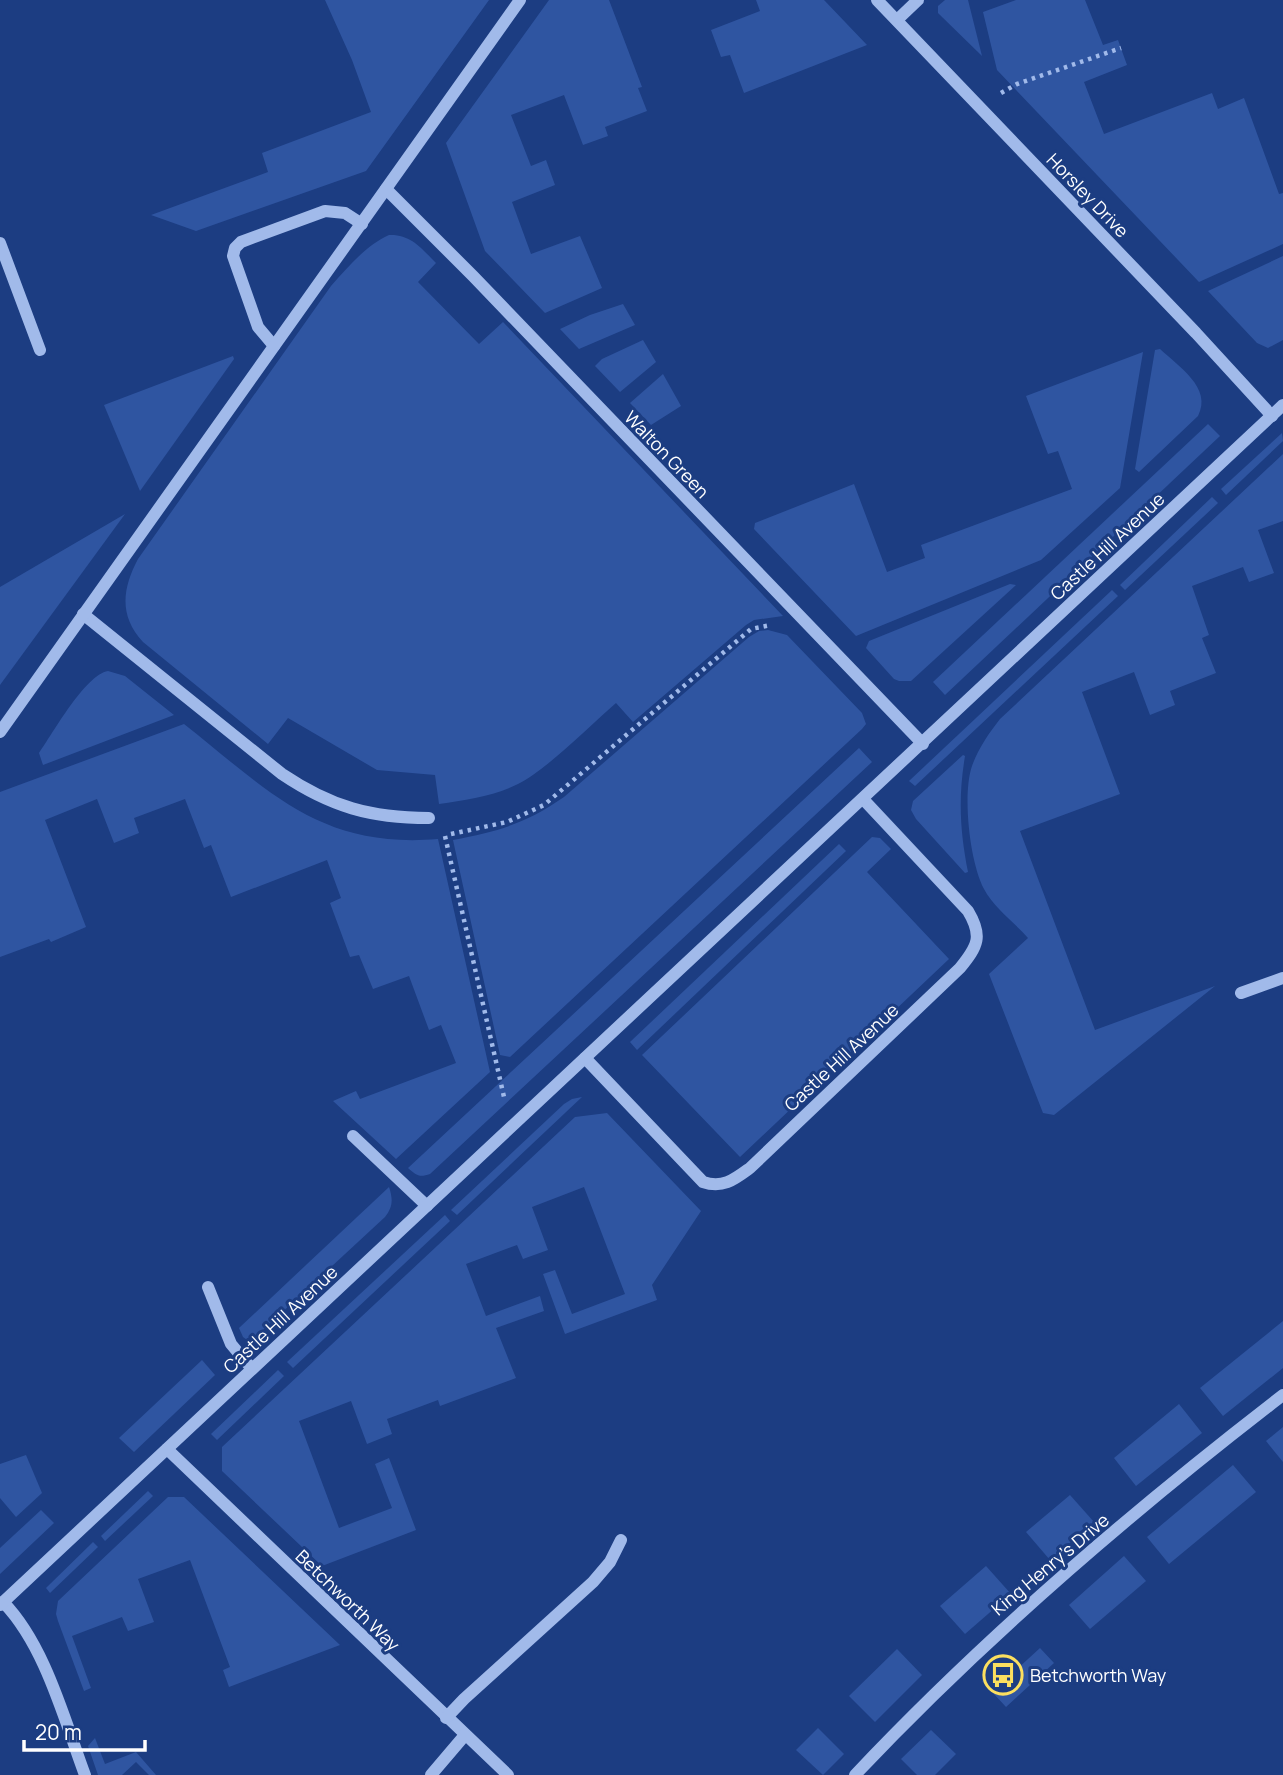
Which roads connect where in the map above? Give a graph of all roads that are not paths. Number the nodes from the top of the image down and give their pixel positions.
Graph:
1 (520, 0) edge
2 (877, 0) edge
3 (918, 0) edge
4 (897, 20) junction
5 (386, 189) junction
6 (362, 224) junction
7 (0, 243) edge
8 (274, 346) junction
9 (40, 350) dead end
10 (1283, 405) edge
11 (1272, 416) junction
12 (83, 614) junction
13 (0, 732) edge
14 (923, 744) junction
15 (863, 799) junction
16 (429, 818) dead end
17 (1283, 978) edge
18 (1241, 993) dead end
19 (585, 1058) junction
20 (353, 1136) dead end
21 (427, 1206) junction
22 (208, 1287) dead end
23 (252, 1369) junction
24 (1283, 1395) edge
25 (167, 1449) junction
26 (621, 1540) dead end
27 (1, 1604) edge
28 (446, 1718) junction
29 (465, 1735) junction
30 (85, 1775) edge
31 (431, 1775) edge
32 (508, 1775) edge
33 (855, 1775) edge

1 - 5 street
2 - 4 street, Horsley Drive
3 - 4 street
4 - 11 street, Horsley Drive
5 - 6 street
5 - 14 street, Walton Green
6 - 8 street
6 - 8 street
7 - 9 street
8 - 12 street
10 - 11 street, Castle Hill Avenue
11 - 14 street, Castle Hill Avenue
12 - 13 street
12 - 16 street
14 - 15 street, Castle Hill Avenue
15 - 19 street, Castle Hill Avenue
15 - 19 street, Castle Hill Avenue
17 - 18 street
19 - 21 street, Castle Hill Avenue
20 - 21 street
21 - 23 street, Castle Hill Avenue
22 - 23 street
23 - 25 street, Castle Hill Avenue
24 - 33 street, King Henry's Drive
25 - 27 street, Castle Hill Avenue
25 - 28 street, Betchworth Way
26 - 28 street
27 - 30 street
28 - 29 street, Betchworth Way
29 - 31 street
29 - 32 street, Betchworth Way

